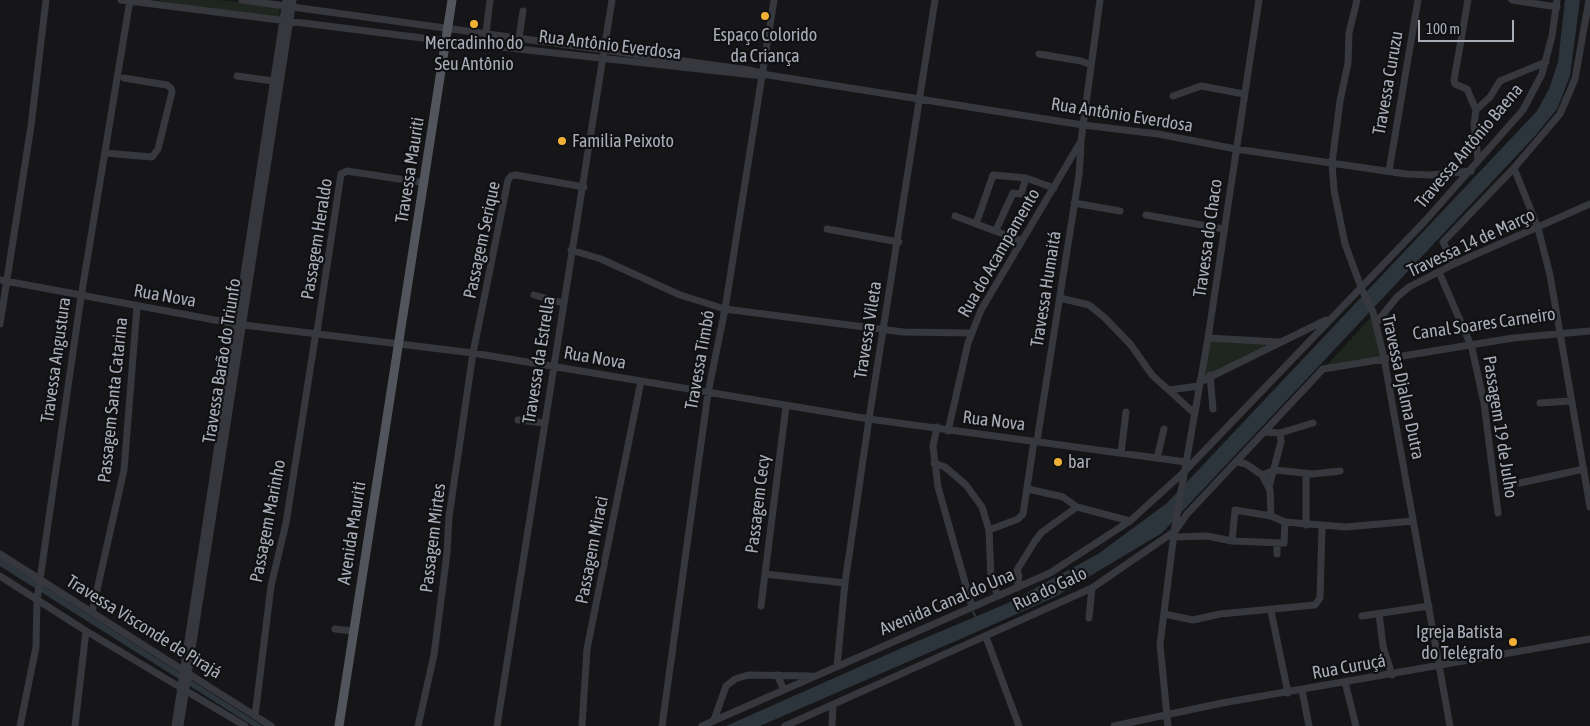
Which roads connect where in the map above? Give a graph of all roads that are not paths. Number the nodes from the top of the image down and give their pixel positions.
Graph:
1 (46, 0) edge
2 (121, 0) edge
3 (242, 0) edge
4 (452, 0) edge
5 (490, 0) edge
6 (612, 0) edge
7 (774, 0) edge
8 (935, 0) edge
9 (1100, 0) edge
10 (1259, 0) edge
11 (1358, 0) edge
12 (1418, 0) edge
13 (1468, 0) edge
14 (1512, 0) edge
15 (1589, 0) edge
16 (130, 1) edge
17 (289, 3) edge
18 (1557, 3) edge
19 (523, 11) dead end
20 (286, 22) junction
21 (448, 27) junction
22 (470, 30) junction
23 (486, 33) junction
24 (519, 38) junction
25 (446, 41) junction
26 (468, 43) junction
27 (604, 50) junction
28 (1039, 54) dead end
29 (602, 59) junction
30 (1546, 62) junction
31 (1091, 65) junction
32 (764, 75) junction
33 (237, 76) dead end
34 (124, 78) dead end
35 (274, 81) junction
36 (1244, 94) junction
37 (1172, 96) dead end
38 (920, 98) junction
39 (1476, 110) junction
40 (1083, 125) junction
41 (1081, 140) junction
42 (1236, 149) junction
43 (105, 153) junction
44 (1478, 159) junction
45 (1332, 163) junction
46 (264, 164) junction
47 (1514, 168) junction
48 (1389, 171) junction
49 (1471, 171) junction
50 (1026, 178) junction
51 (424, 183) junction
52 (584, 187) junction
53 (1054, 188) junction
54 (1074, 203) junction
55 (1590, 204) edge
56 (1120, 210) dead end
57 (1146, 215) dead end
58 (954, 216) dead end
59 (976, 224) junction
60 (1538, 228) junction
61 (827, 229) dead end
62 (1224, 229) junction
63 (996, 230) junction
64 (1022, 241) junction
65 (899, 242) junction
66 (571, 250) junction
67 (1454, 264) junction
68 (1439, 272) junction
69 (3, 281) edge
70 (1361, 289) junction
71 (534, 295) dead end
72 (81, 297) junction
73 (1060, 298) junction
74 (563, 302) junction
75 (138, 307) junction
76 (725, 309) junction
77 (1331, 317) junction
78 (1376, 323) junction
79 (0, 324) edge
80 (239, 324) junction
81 (1590, 326) edge
82 (883, 329) junction
83 (1558, 331) junction
84 (1590, 331) edge
85 (317, 332) junction
86 (970, 333) junction
87 (1208, 338) junction
88 (1282, 342) junction
89 (1470, 342) junction
90 (398, 344) junction
91 (473, 353) junction
92 (1384, 356) junction
93 (553, 366) junction
94 (1323, 370) joint
95 (1210, 375) junction
96 (641, 381) junction
97 (1199, 384) junction
98 (1169, 390) junction
99 (708, 393) junction
100 (1571, 401) junction
101 (1540, 403) dead end
102 (786, 406) junction
103 (1213, 409) dead end
104 (1126, 412) dead end
105 (1194, 414) junction
106 (869, 419) junction
107 (518, 420) dead end
108 (544, 423) junction
109 (1313, 423) dead end
110 (937, 427) junction
111 (1164, 429) dead end
112 (948, 431) junction
113 (1264, 432) junction
114 (1280, 432) junction
115 (1036, 441) junction
116 (1121, 453) junction
117 (1157, 458) junction
118 (1186, 462) junction
119 (1237, 462) junction
120 (934, 463) junction
121 (1584, 469) junction
122 (1275, 470) junction
123 (1340, 471) dead end
124 (1306, 474) junction
125 (1262, 475) junction
126 (1184, 476) junction
127 (1520, 483) dead end
128 (1269, 487) junction
129 (1028, 489) junction
130 (1589, 493) edge
131 (1590, 507) edge
132 (1077, 508) junction
133 (1498, 514) dead end
134 (1271, 516) junction
135 (1130, 521) junction
136 (1413, 521) junction
137 (1285, 522) junction
138 (1306, 524) junction
139 (1322, 526) junction
140 (989, 530) junction
141 (1175, 531) junction
142 (1232, 541) junction
143 (1278, 544) junction
144 (0, 554) edge
145 (1277, 554) dead end
146 (765, 574) junction
147 (0, 576) edge
148 (40, 580) junction
149 (846, 583) junction
150 (1016, 588) junction
151 (1092, 588) junction
152 (37, 596) junction
153 (998, 596) junction
154 (761, 606) dead end
155 (1429, 606) junction
156 (972, 607) junction
157 (1271, 611) junction
158 (92, 612) junction
159 (1164, 614) junction
160 (1380, 614) junction
161 (1362, 616) dead end
162 (1089, 618) dead end
163 (335, 629) dead end
164 (86, 631) junction
165 (353, 631) junction
166 (986, 637) junction
167 (1590, 639) edge
168 (837, 666) junction
169 (1439, 666) junction
170 (186, 673) junction
171 (1392, 674) junction
172 (778, 675) junction
173 (812, 676) junction
174 (1345, 682) junction
175 (183, 687) junction
176 (784, 690) junction
177 (1302, 690) junction
178 (1288, 693) junction
179 (833, 705) junction
180 (255, 716) junction
181 (1167, 716) junction
182 (714, 720) junction
183 (20, 726) edge
184 (75, 726) edge
185 (175, 726) edge
186 (180, 726) edge
187 (245, 726) edge
188 (271, 726) edge
189 (339, 726) edge
190 (418, 726) edge
191 (497, 726) edge
192 (582, 726) edge
193 (662, 726) edge
194 (702, 726) edge
195 (785, 726) edge
196 (832, 726) edge
197 (1019, 726) edge
198 (1114, 726) edge
199 (1168, 726) edge
200 (1309, 726) edge
201 (1356, 726) edge
202 (1450, 726) edge

1 - 69 street
2 - 16 street, Rua Antônio Everdosa
3 - 17 street, Rua Antônio Everdosa
4 - 21 main road, Travessa Mauriti
5 - 23 street
6 - 27 street, Travessa da Estrella
7 - 32 street, Travessa Timbó
8 - 38 street, Travessa Vileta
9 - 31 street
10 - 36 street, Travessa do Chaco
11 - 45 street, Travessa Djalma Dutra
12 - 48 street, Travessa Curuzu
13 - 39 street
14 - 18 street
15 - 47 street
16 - 20 street, Rua Antônio Everdosa
16 - 43 street, Travessa Angustura
17 - 20 street, Travessa Barão do Triunfo
17 - 21 street, Rua Antônio Everdosa
18 - 30 street, Travessa Antônio Baena
19 - 24 street
20 - 25 street, Rua Antônio Everdosa
20 - 35 street, Travessa Barão do Triunfo
20 - 46 street, Travessa Barão do Triunfo
21 - 22 street, Rua Antônio Everdosa
21 - 25 main road, Travessa Mauriti
22 - 23 street, Rua Antônio Everdosa
22 - 26 street
23 - 24 street, Rua Antônio Everdosa
24 - 27 street, Rua Antônio Everdosa
25 - 26 street, Rua Antônio Everdosa
25 - 51 main road, Travessa Mauriti
26 - 29 street, Rua Antônio Everdosa
27 - 29 street, Travessa da Estrella
27 - 32 street, Rua Antônio Everdosa
28 - 31 street
29 - 32 street, Rua Antônio Everdosa
29 - 52 street, Travessa da Estrella
30 - 39 street
30 - 44 street, Travessa Antônio Baena
31 - 40 street
32 - 38 street, Rua Antônio Everdosa
32 - 76 street, Travessa Timbó
33 - 35 street
34 - 43 street
35 - 46 street, Travessa Barão do Triunfo
36 - 37 street
36 - 42 street, Travessa do Chaco
38 - 40 street, Rua Antônio Everdosa
38 - 65 street, Travessa Vileta
39 - 44 street
40 - 41 street, Rua do Acampamento
40 - 42 street, Rua Antônio Everdosa
41 - 53 street, Rua do Acampamento
41 - 54 street, Travessa Humaitá
42 - 45 street, Rua Antônio Everdosa
42 - 62 street, Travessa do Chaco
43 - 72 street, Travessa Angustura
44 - 49 street, Travessa Antônio Baena
45 - 48 street, Rua Antônio Everdosa
45 - 70 street, Travessa Djalma Dutra
46 - 80 street, Travessa Barão do Triunfo
47 - 60 street
47 - 67 street
48 - 49 street, Rua Antônio Everdosa
49 - 70 street, Travessa Antônio Baena
50 - 53 street
50 - 59 street
50 - 63 street
51 - 85 street, Passagem Heraldo
51 - 90 main road, Travessa Mauriti
52 - 66 street, Travessa da Estrella
52 - 91 street, Passagem Serique
53 - 64 street, Rua do Acampamento
54 - 56 street
54 - 73 street, Travessa Humaitá
55 - 60 street, Travessa 14 de Março
57 - 62 street
58 - 59 street
59 - 63 street
60 - 67 street, Travessa 14 de Março
60 - 83 street
61 - 65 street
62 - 87 street, Travessa do Chaco
63 - 64 street
64 - 86 street, Rua do Acampamento
65 - 82 street, Travessa Vileta
66 - 74 street, Travessa da Estrella
66 - 76 street
67 - 68 street, Travessa 14 de Março
68 - 78 street, Travessa 14 de Março
68 - 89 street, Passagem 19 de Julho
69 - 72 street, Rua Nova
69 - 79 street
70 - 77 street
70 - 78 street, Travessa Djalma Dutra
71 - 74 street
72 - 75 street, Rua Nova
72 - 148 street, Travessa Angustura
73 - 98 street
73 - 115 street, Travessa Humaitá
74 - 93 street, Travessa da Estrella
75 - 80 street, Rua Nova
75 - 158 street, Passagem Santa Catarina
76 - 82 street
76 - 99 street, Travessa Timbó
77 - 88 street
77 - 126 street
78 - 92 street, Travessa Djalma Dutra
80 - 85 street, Rua Nova
80 - 170 street, Travessa Barão do Triunfo
81 - 83 street, Canal Soares Carneiro
82 - 86 street
82 - 106 street, Travessa Vileta
83 - 84 street, Canal Soares Carneiro
83 - 89 street, Canal Soares Carneiro
83 - 100 street
85 - 90 street, Rua Nova
85 - 180 street, Passagem Marinho
86 - 112 street, Rua do Acampamento
87 - 88 street
87 - 97 street, Travessa do Chaco
88 - 95 street
89 - 92 street, Canal Soares Carneiro
89 - 133 street, Passagem 19 de Julho
90 - 91 street, Rua Nova
90 - 165 main road, Avenida Mauriti
91 - 93 street, Rua Nova
91 - 190 street, Passagem Mirtes
92 - 94 street, Canal Soares Carneiro
92 - 136 street, Travessa Djalma Dutra
93 - 96 street, Rua Nova
93 - 108 street, Travessa da Estrella
94 - 113 street, Rua do Galo
95 - 97 street
95 - 103 street
96 - 99 street, Rua Nova
96 - 192 street, Passagem Miraci
97 - 98 street
97 - 105 street, Travessa do Chaco
98 - 105 street
99 - 102 street, Rua Nova
99 - 193 street, Travessa Timbó
100 - 101 street
100 - 121 street
102 - 106 street, Rua Nova
102 - 146 street, Passagem Cecy
104 - 116 street
105 - 118 street, Travessa do Chaco
106 - 110 street, Rua Nova
106 - 149 street, Travessa Vileta
107 - 108 street
108 - 191 street, Travessa da Estrella
109 - 114 street
110 - 112 street, Rua Nova
110 - 120 street
111 - 117 street
112 - 115 street, Rua Nova
113 - 114 street
113 - 119 street, Rua do Galo
114 - 122 street
115 - 116 street, Rua Nova
115 - 129 street, Travessa Humaitá
116 - 117 street, Rua Nova
117 - 118 street, Rua Nova
118 - 126 street, Travessa do Chaco
119 - 125 street
119 - 141 street, Rua do Galo
120 - 140 street
120 - 156 street
121 - 127 street
121 - 130 street
122 - 124 street
122 - 125 street
122 - 128 street
123 - 124 street
124 - 138 street
125 - 128 street
126 - 135 street, Avenida Canal do Una
126 - 141 street, Travessa do Chaco
128 - 134 street
129 - 132 street
129 - 140 street, Travessa Humaitá
130 - 131 street
132 - 135 street
132 - 150 street
134 - 137 street
134 - 142 street
135 - 150 street, Avenida Canal do Una
136 - 139 street
136 - 155 street, Travessa Djalma Dutra
137 - 138 street
137 - 143 street
138 - 139 street
139 - 157 street
140 - 153 street
141 - 142 street
141 - 151 street, Rua do Galo
141 - 159 street, Travessa do Chaco
142 - 143 street
143 - 145 street
144 - 148 street, Travessa Visconde de Pirajá
146 - 149 street
146 - 154 street, Passagem Cecy
147 - 152 street, Travessa Visconde de Pirajá
148 - 152 street, Travessa Angustura
148 - 158 street, Travessa Visconde de Pirajá
149 - 168 street, Travessa Vileta
150 - 153 street, Avenida Canal do Una
151 - 162 street
151 - 166 street, Rua do Galo
152 - 164 street, Travessa Visconde de Pirajá
152 - 183 street, Travessa Angustura
153 - 156 street, Avenida Canal do Una
155 - 160 street
155 - 169 street, Travessa Djalma Dutra
156 - 168 street, Avenida Canal do Una
157 - 159 street
157 - 178 street
158 - 170 street, Travessa Visconde de Pirajá
159 - 181 street, Travessa do Chaco
160 - 161 street
160 - 171 street
163 - 165 street
164 - 175 street, Travessa Visconde de Pirajá
164 - 184 street
165 - 189 main road, Avenida Mauriti
166 - 179 street, Rua do Galo
166 - 197 street
167 - 169 street, Rua Curuçá
168 - 173 street, Avenida Canal do Una
169 - 171 street, Rua Curuçá
169 - 202 street, Travessa Djalma Dutra
170 - 175 street, Travessa Barão do Triunfo
170 - 180 street, Travessa Visconde de Pirajá
171 - 174 street, Rua Curuçá
172 - 173 street
172 - 176 street
172 - 182 street
173 - 176 street, Avenida Canal do Una
174 - 177 street, Rua Curuçá
174 - 201 street
175 - 185 street, Travessa Barão do Triunfo
175 - 186 street, Travessa Barão do Triunfo
175 - 187 street, Travessa Visconde de Pirajá
176 - 182 street, Avenida Canal do Una
177 - 178 street, Rua Curuçá
177 - 200 street
178 - 181 street, Rua Curuçá
179 - 195 street, Rua do Galo
179 - 196 street
180 - 188 street, Travessa Visconde de Pirajá
181 - 198 street, Rua Curuçá
181 - 199 street, Travessa do Chaco
182 - 194 street, Avenida Canal do Una

